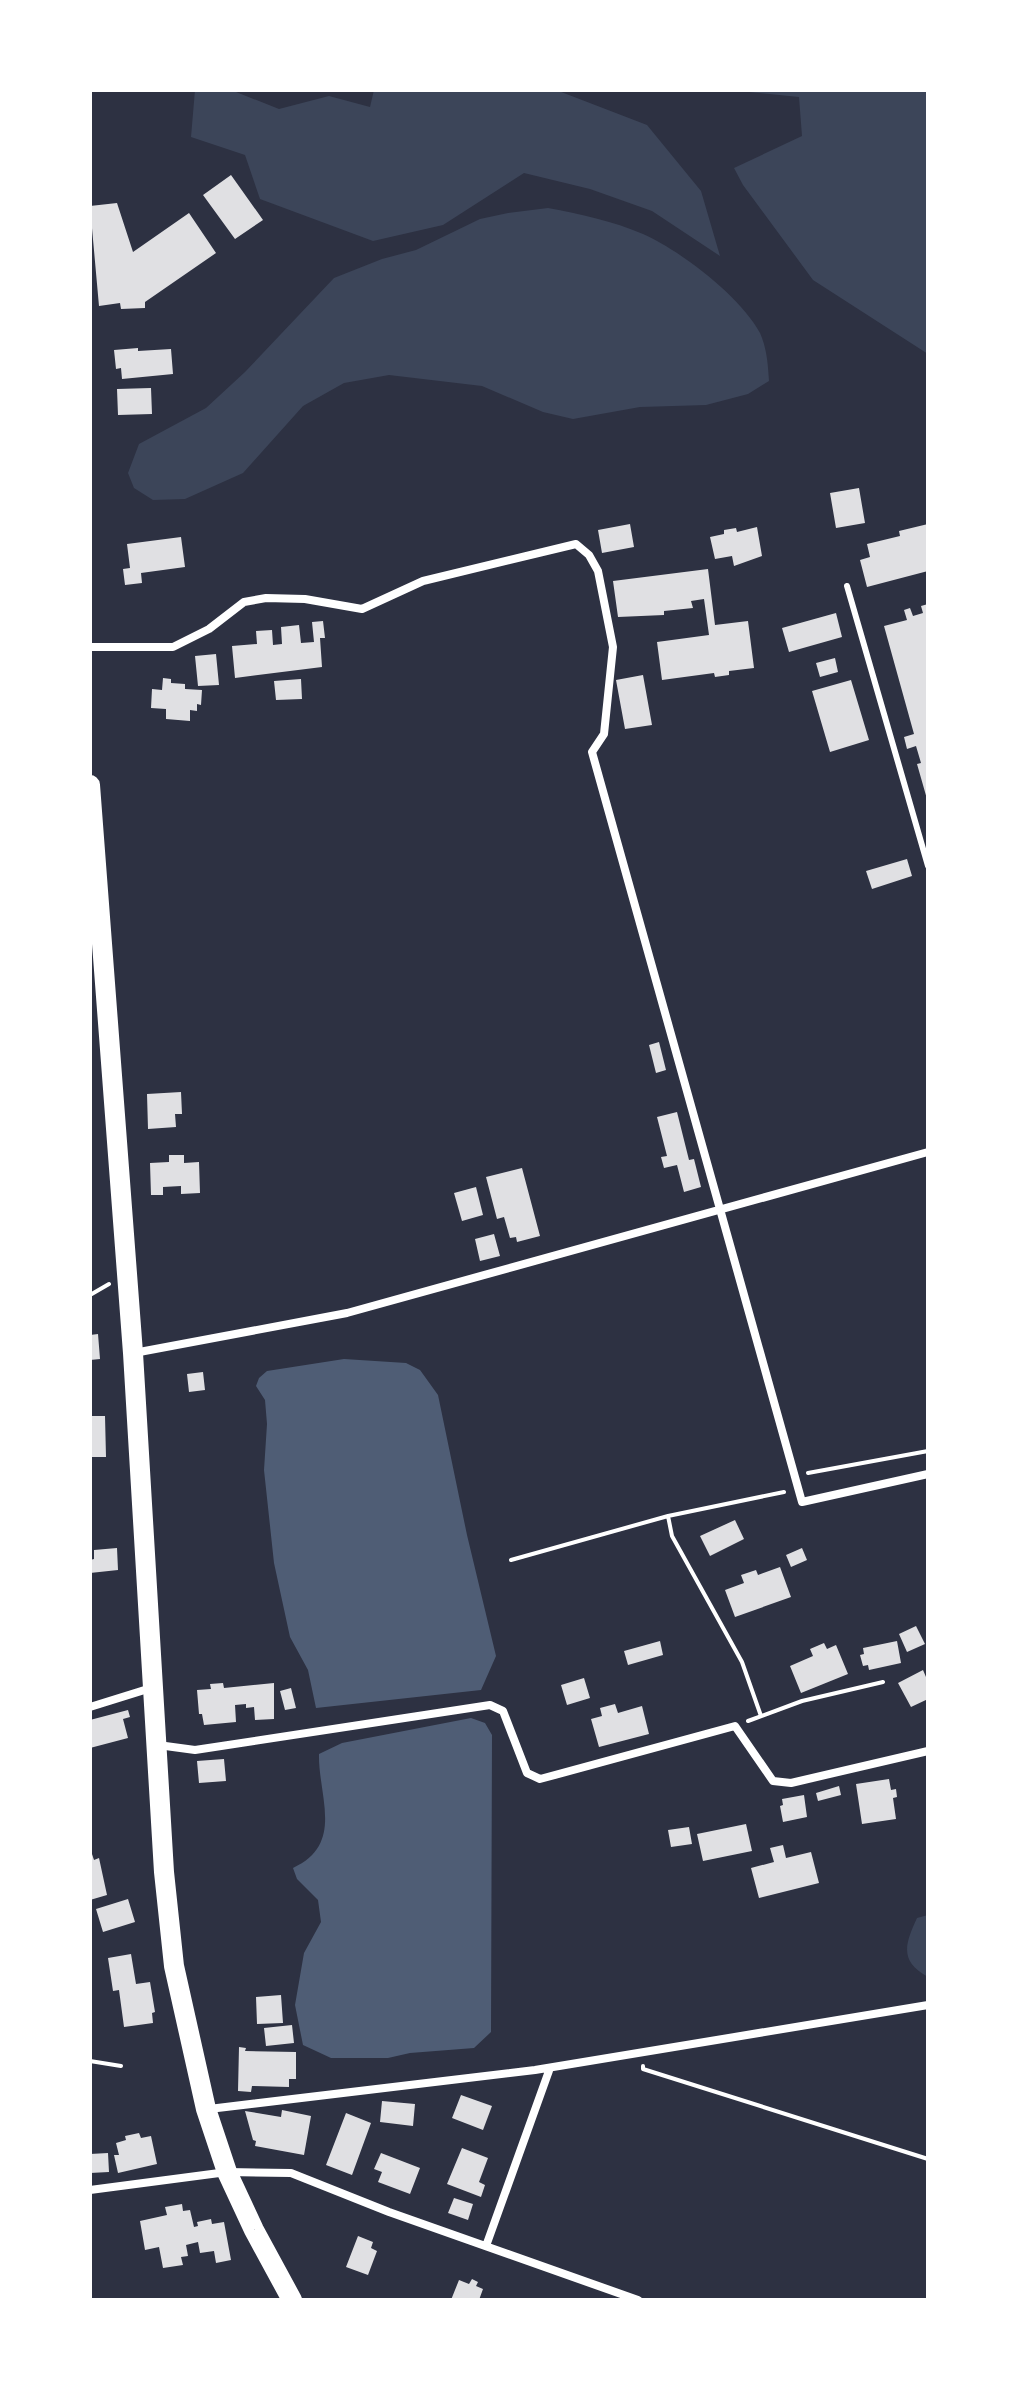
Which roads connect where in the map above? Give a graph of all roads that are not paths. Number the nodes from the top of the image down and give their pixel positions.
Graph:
1 (847, 586) dead end
2 (90, 647) edge
3 (90, 785) edge
4 (928, 834) edge
5 (920, 837) junction
6 (928, 866) edge
7 (928, 1152) edge
8 (722, 1209) junction
9 (133, 1353) junction
10 (928, 1474) edge
11 (152, 1687) junction
12 (90, 1707) edge
13 (157, 1745) junction
14 (928, 1751) edge
15 (928, 2005) edge
16 (550, 2068) junction
17 (206, 2109) junction
18 (227, 2172) junction
19 (90, 2190) edge
20 (486, 2246) junction
21 (292, 2300) edge
22 (638, 2300) edge

1 - 5 lane
2 - 8 street
3 - 9 highway
4 - 5 lane
5 - 6 lane
7 - 8 street
8 - 9 street
8 - 10 street
9 - 11 highway
11 - 12 street
11 - 13 highway
13 - 14 street
13 - 17 highway
15 - 16 street
16 - 17 street
16 - 20 street
17 - 18 highway
18 - 19 street
18 - 20 street
18 - 21 highway
20 - 22 street

